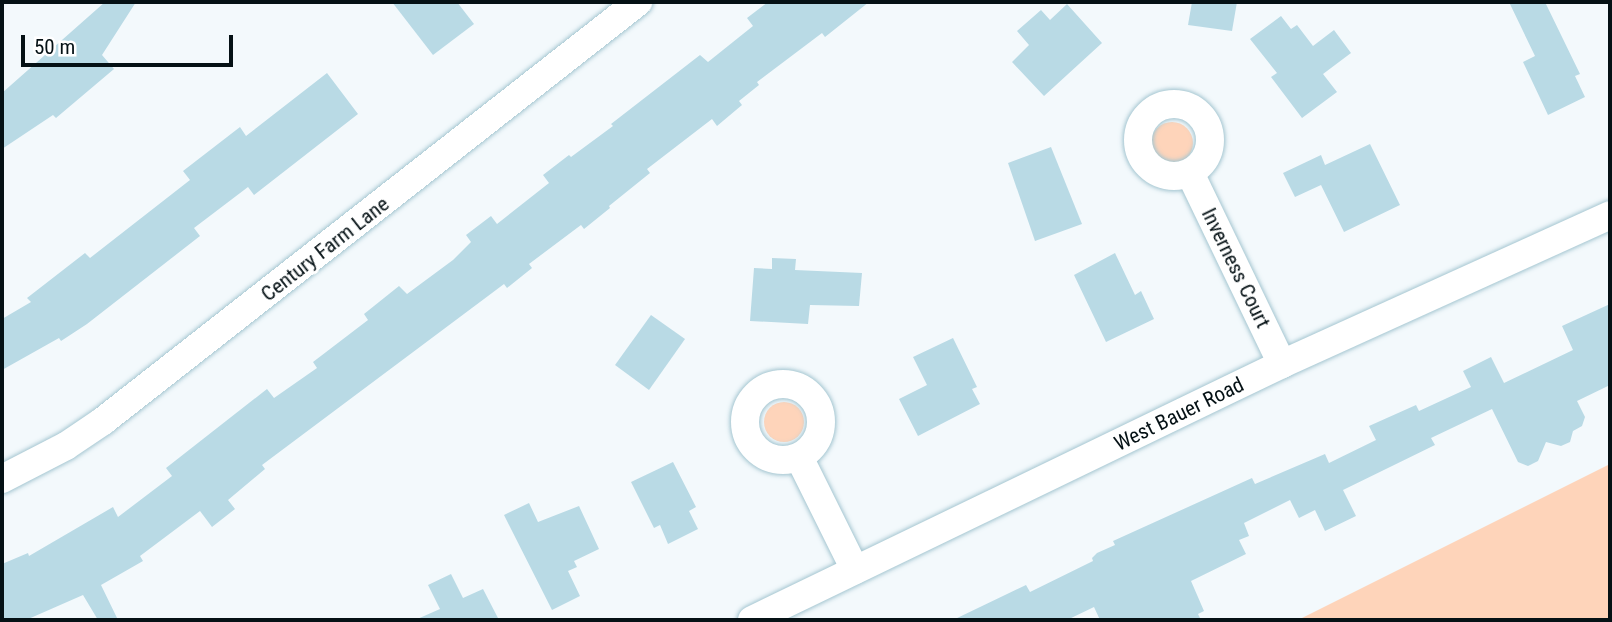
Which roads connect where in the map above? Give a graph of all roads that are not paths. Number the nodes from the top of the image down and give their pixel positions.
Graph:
1 (624, 6) edge
2 (1190, 173) dead end
3 (1610, 215) edge
4 (1282, 364) junction
5 (799, 457) dead end
6 (2, 479) edge
7 (855, 570) junction
8 (751, 620) edge

1 - 6 street, Century Farm Lane
2 - 4 street, Inverness Court
3 - 4 street, West Bauer Road
4 - 7 street, West Bauer Road
5 - 7 street
7 - 8 street, West Bauer Road

